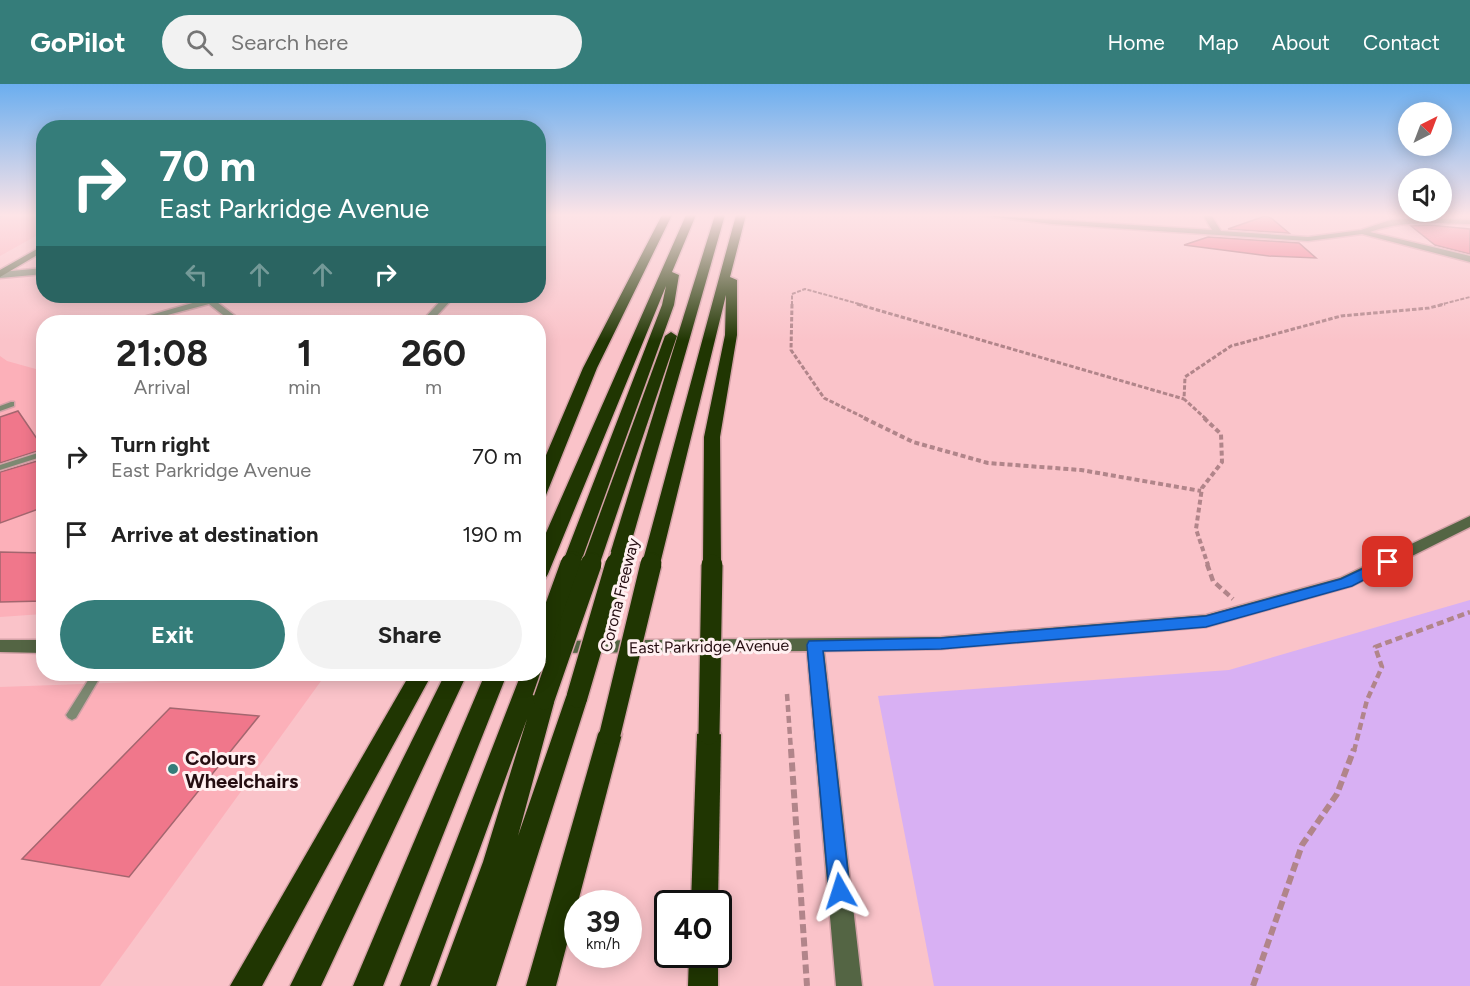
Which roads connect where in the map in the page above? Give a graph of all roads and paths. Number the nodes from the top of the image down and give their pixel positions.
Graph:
1 (28, 257) edge
2 (646, 257) edge
3 (673, 257) edge
4 (678, 257) edge
5 (704, 257) edge
6 (706, 257) edge
7 (730, 257) edge
8 (732, 257) edge
9 (36, 272) edge
10 (0, 274) edge
11 (1470, 297) edge
12 (190, 303) edge
13 (213, 303) edge
14 (444, 303) edge
15 (153, 315) edge
16 (229, 315) edge
17 (432, 315) edge
18 (590, 368) junction
19 (1184, 399) junction
20 (11, 404) dead end
21 (0, 410) edge
22 (546, 448) edge
23 (36, 456) edge
24 (0, 468) edge
25 (546, 475) edge
26 (1201, 491) junction
27 (1470, 521) edge
28 (546, 555) edge
29 (582, 560) junction
30 (1245, 610) junction
31 (1470, 612) edge
32 (546, 638) edge
33 (814, 645) junction
34 (0, 646) edge
35 (36, 647) edge
36 (546, 647) edge
37 (546, 664) edge
38 (94, 681) edge
39 (417, 681) edge
40 (452, 681) edge
41 (493, 681) edge
42 (532, 681) edge
43 (540, 681) edge
44 (787, 694) dead end
45 (533, 701) junction
46 (72, 715) dead end
47 (705, 890) edge
48 (704, 968) edge
49 (245, 986) edge
50 (305, 986) edge
51 (368, 986) edge
52 (414, 986) edge
53 (452, 986) edge
54 (481, 986) edge
55 (541, 986) edge
56 (704, 986) edge
57 (807, 986) edge
58 (849, 986) edge
59 (1253, 986) edge

1 - 10 main road
2 - 18 highway
3 - 28 highway
4 - 29 highway
5 - 29 highway
6 - 54 highway, bridge
7 - 55 highway, Corona Freeway, bridge
8 - 47 highway, bridge
9 - 10 street
11 - 19 path
12 - 15 street
13 - 16 street
14 - 17 street
18 - 22 highway
18 - 25 highway
19 - 26 path
19 - 26 path
20 - 21 lane
23 - 24 lane
26 - 30 path
27 - 30 main road, East Parkridge Avenue
29 - 32 highway, bridge
29 - 37 highway, bridge
30 - 33 main road, East Parkridge Avenue
31 - 59 path
33 - 36 main road, East Parkridge Avenue
33 - 58 main road
34 - 35 main road
38 - 46 lane
39 - 49 highway
40 - 50 highway
41 - 51 highway
42 - 45 highway
43 - 45 highway, bridge
44 - 57 path
45 - 52 highway
45 - 53 highway
48 - 56 highway

